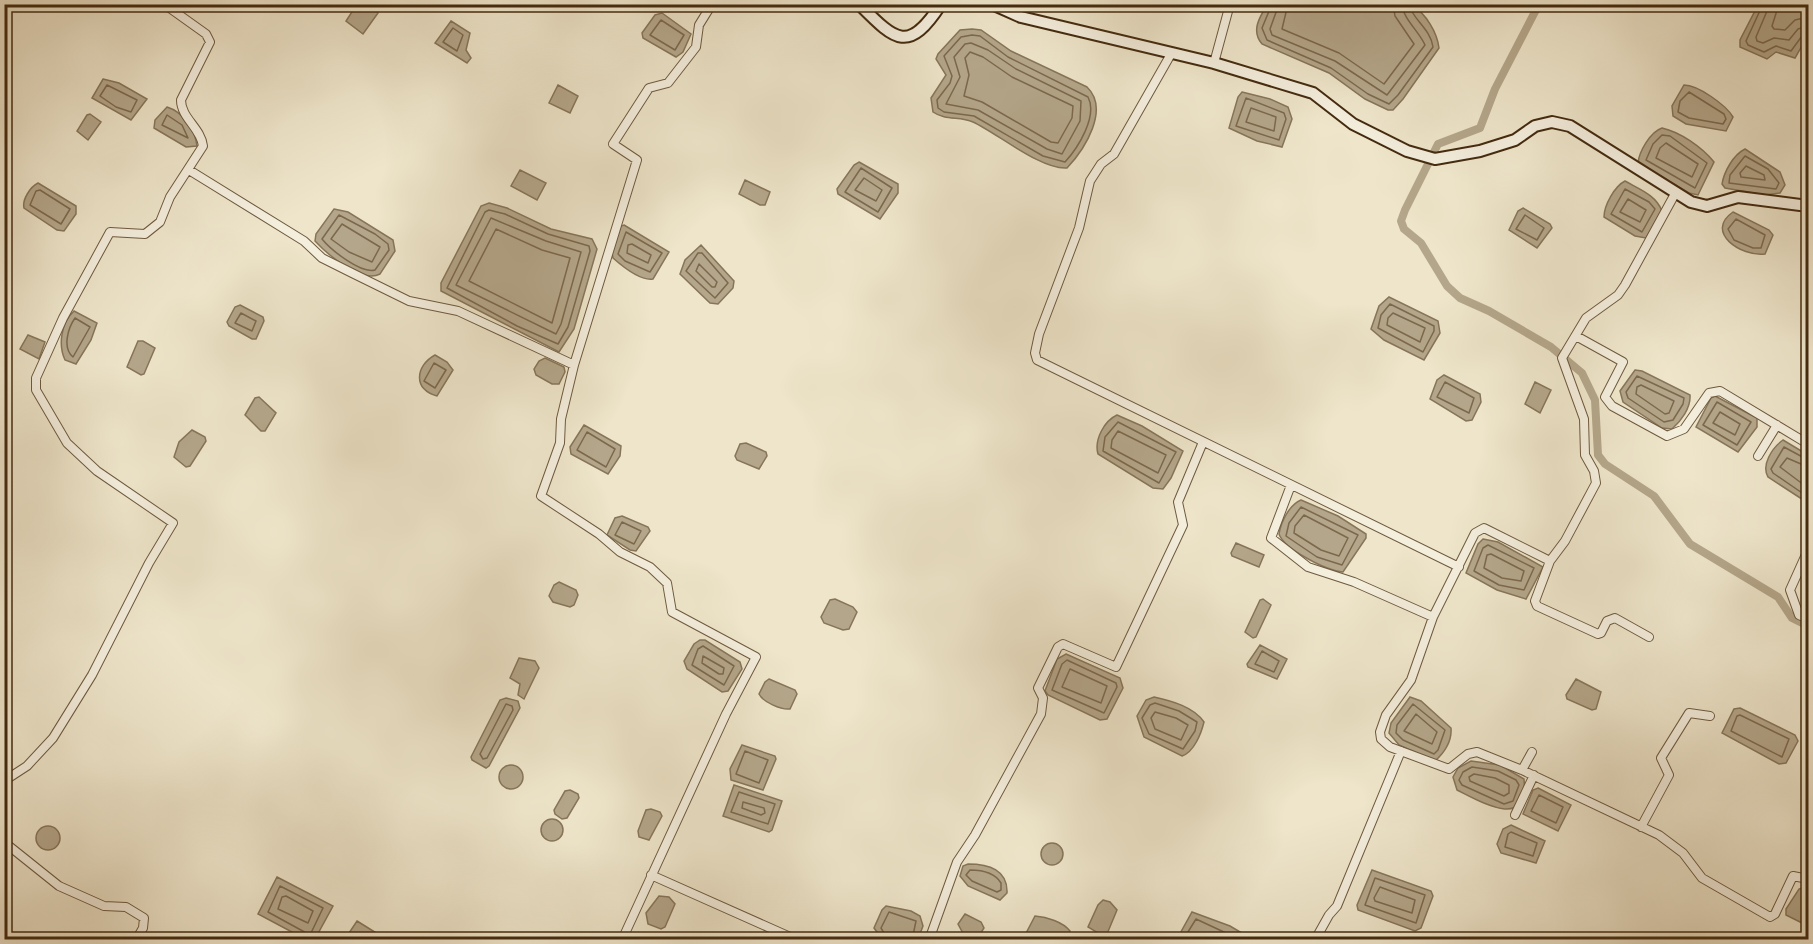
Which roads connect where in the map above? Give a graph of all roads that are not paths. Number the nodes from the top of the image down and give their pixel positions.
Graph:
1 (164, 4) edge
2 (712, 4) edge
3 (858, 4) edge
4 (941, 4) edge
5 (992, 4) edge
6 (1230, 4) edge
7 (1171, 54) junction
8 (1214, 63) junction
9 (189, 170) junction
10 (1676, 192) junction
11 (1809, 206) edge
12 (1576, 336) junction
13 (574, 365) junction
14 (1777, 425) junction
15 (1203, 442) junction
16 (1809, 444) edge
17 (1758, 456) dead end
18 (1291, 485) junction
19 (1809, 550) edge
20 (1550, 561) junction
21 (1459, 567) junction
22 (1433, 618) junction
23 (1809, 620) edge
24 (1649, 637) dead end
25 (1710, 716) dead end
26 (1401, 751) junction
27 (1532, 752) dead end
28 (1521, 770) junction
29 (1534, 775) junction
30 (4, 781) edge
31 (1515, 815) dead end
32 (1641, 826) junction
33 (4, 842) edge
34 (651, 875) junction
35 (1809, 879) edge
36 (136, 939) edge
37 (622, 939) edge
38 (797, 939) edge
39 (929, 939) edge
40 (1315, 939) edge

1 - 9 street
2 - 13 street
3 - 4 main road
5 - 7 main road
6 - 8 street
7 - 8 main road
7 - 15 street
8 - 10 main road
9 - 13 street
9 - 30 street
10 - 11 main road
10 - 12 street
12 - 14 street
12 - 20 street
13 - 34 street
14 - 16 street
14 - 17 street
15 - 18 street
15 - 39 street
18 - 21 street
18 - 22 street
19 - 23 street
20 - 21 street
20 - 24 street
21 - 22 street
22 - 26 street
25 - 32 street
26 - 28 street
26 - 40 street
27 - 28 street
28 - 29 street
29 - 31 street
29 - 32 street
32 - 35 street
33 - 36 street
34 - 37 street
34 - 38 street

